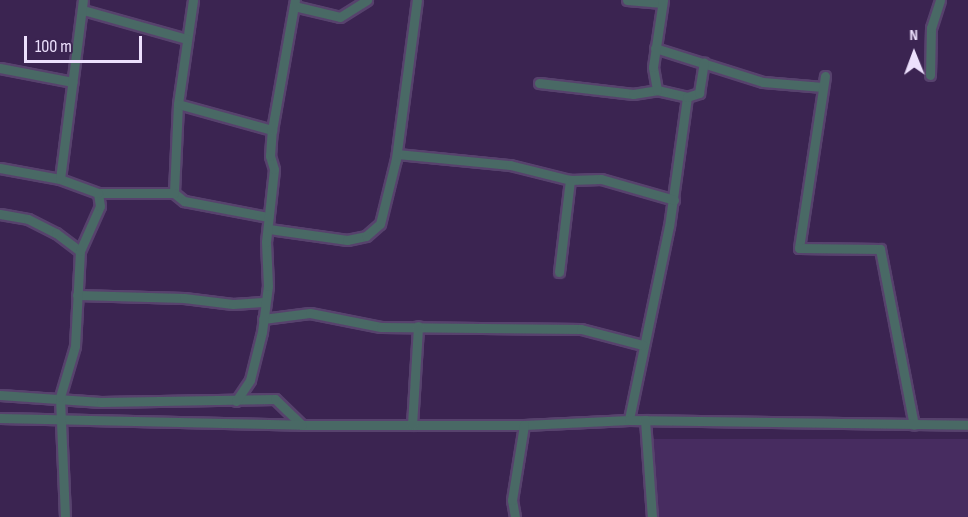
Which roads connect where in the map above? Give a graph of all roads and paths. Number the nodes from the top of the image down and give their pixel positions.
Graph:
1 (83, 0) edge
2 (193, 0) edge
3 (367, 0) edge
4 (417, 0) edge
5 (627, 0) edge
6 (940, 0) edge
7 (662, 2) edge
8 (295, 3) edge
9 (83, 10) junction
10 (187, 39) junction
11 (655, 48) junction
12 (704, 62) junction
13 (0, 68) edge
14 (930, 75) dead end
15 (825, 76) dead end
16 (73, 82) junction
17 (539, 83) dead end
18 (823, 87) junction
19 (657, 90) junction
20 (687, 98) junction
21 (178, 104) junction
22 (272, 130) junction
23 (397, 154) junction
24 (0, 168) edge
25 (60, 179) junction
26 (570, 180) junction
27 (98, 193) junction
28 (174, 194) junction
29 (674, 200) junction
30 (0, 214) edge
31 (268, 217) junction
32 (269, 229) junction
33 (80, 251) junction
34 (559, 272) dead end
35 (77, 295) junction
36 (263, 302) junction
37 (264, 319) junction
38 (418, 326) junction
39 (643, 345) junction
40 (0, 395) edge
41 (60, 397) junction
42 (236, 401) junction
43 (0, 418) edge
44 (62, 419) junction
45 (629, 420) junction
46 (645, 420) junction
47 (302, 425) junction
48 (412, 425) junction
49 (914, 425) junction
50 (968, 425) edge
51 (524, 426) junction
52 (65, 517) edge
53 (515, 517) edge
54 (652, 517) edge

1 - 9 street
2 - 10 street
3 - 8 street
4 - 23 street
5 - 7 street
6 - 14 street
7 - 11 street
8 - 22 street
9 - 10 street
9 - 16 street
10 - 21 street
11 - 12 street
11 - 19 street
12 - 18 street
12 - 20 street
13 - 16 street
15 - 18 street
16 - 25 street
17 - 19 street
18 - 49 street
19 - 20 street
20 - 29 street
21 - 22 street
21 - 28 street
22 - 31 street
23 - 26 street
23 - 32 street
24 - 25 street
25 - 27 street
26 - 29 street
26 - 34 street
27 - 28 street
27 - 33 street
28 - 31 street
29 - 39 street
30 - 33 street
31 - 32 street
32 - 36 street
33 - 35 street
35 - 36 street
35 - 41 street
36 - 37 street
37 - 38 street
37 - 42 street
38 - 39 street
38 - 48 street
39 - 45 street
40 - 41 street
41 - 42 street
41 - 44 street
42 - 47 street
43 - 44 street
44 - 47 street
44 - 52 street
45 - 46 street
45 - 51 street
46 - 49 street
46 - 54 street
47 - 48 street
48 - 51 street
49 - 50 street
51 - 53 street

